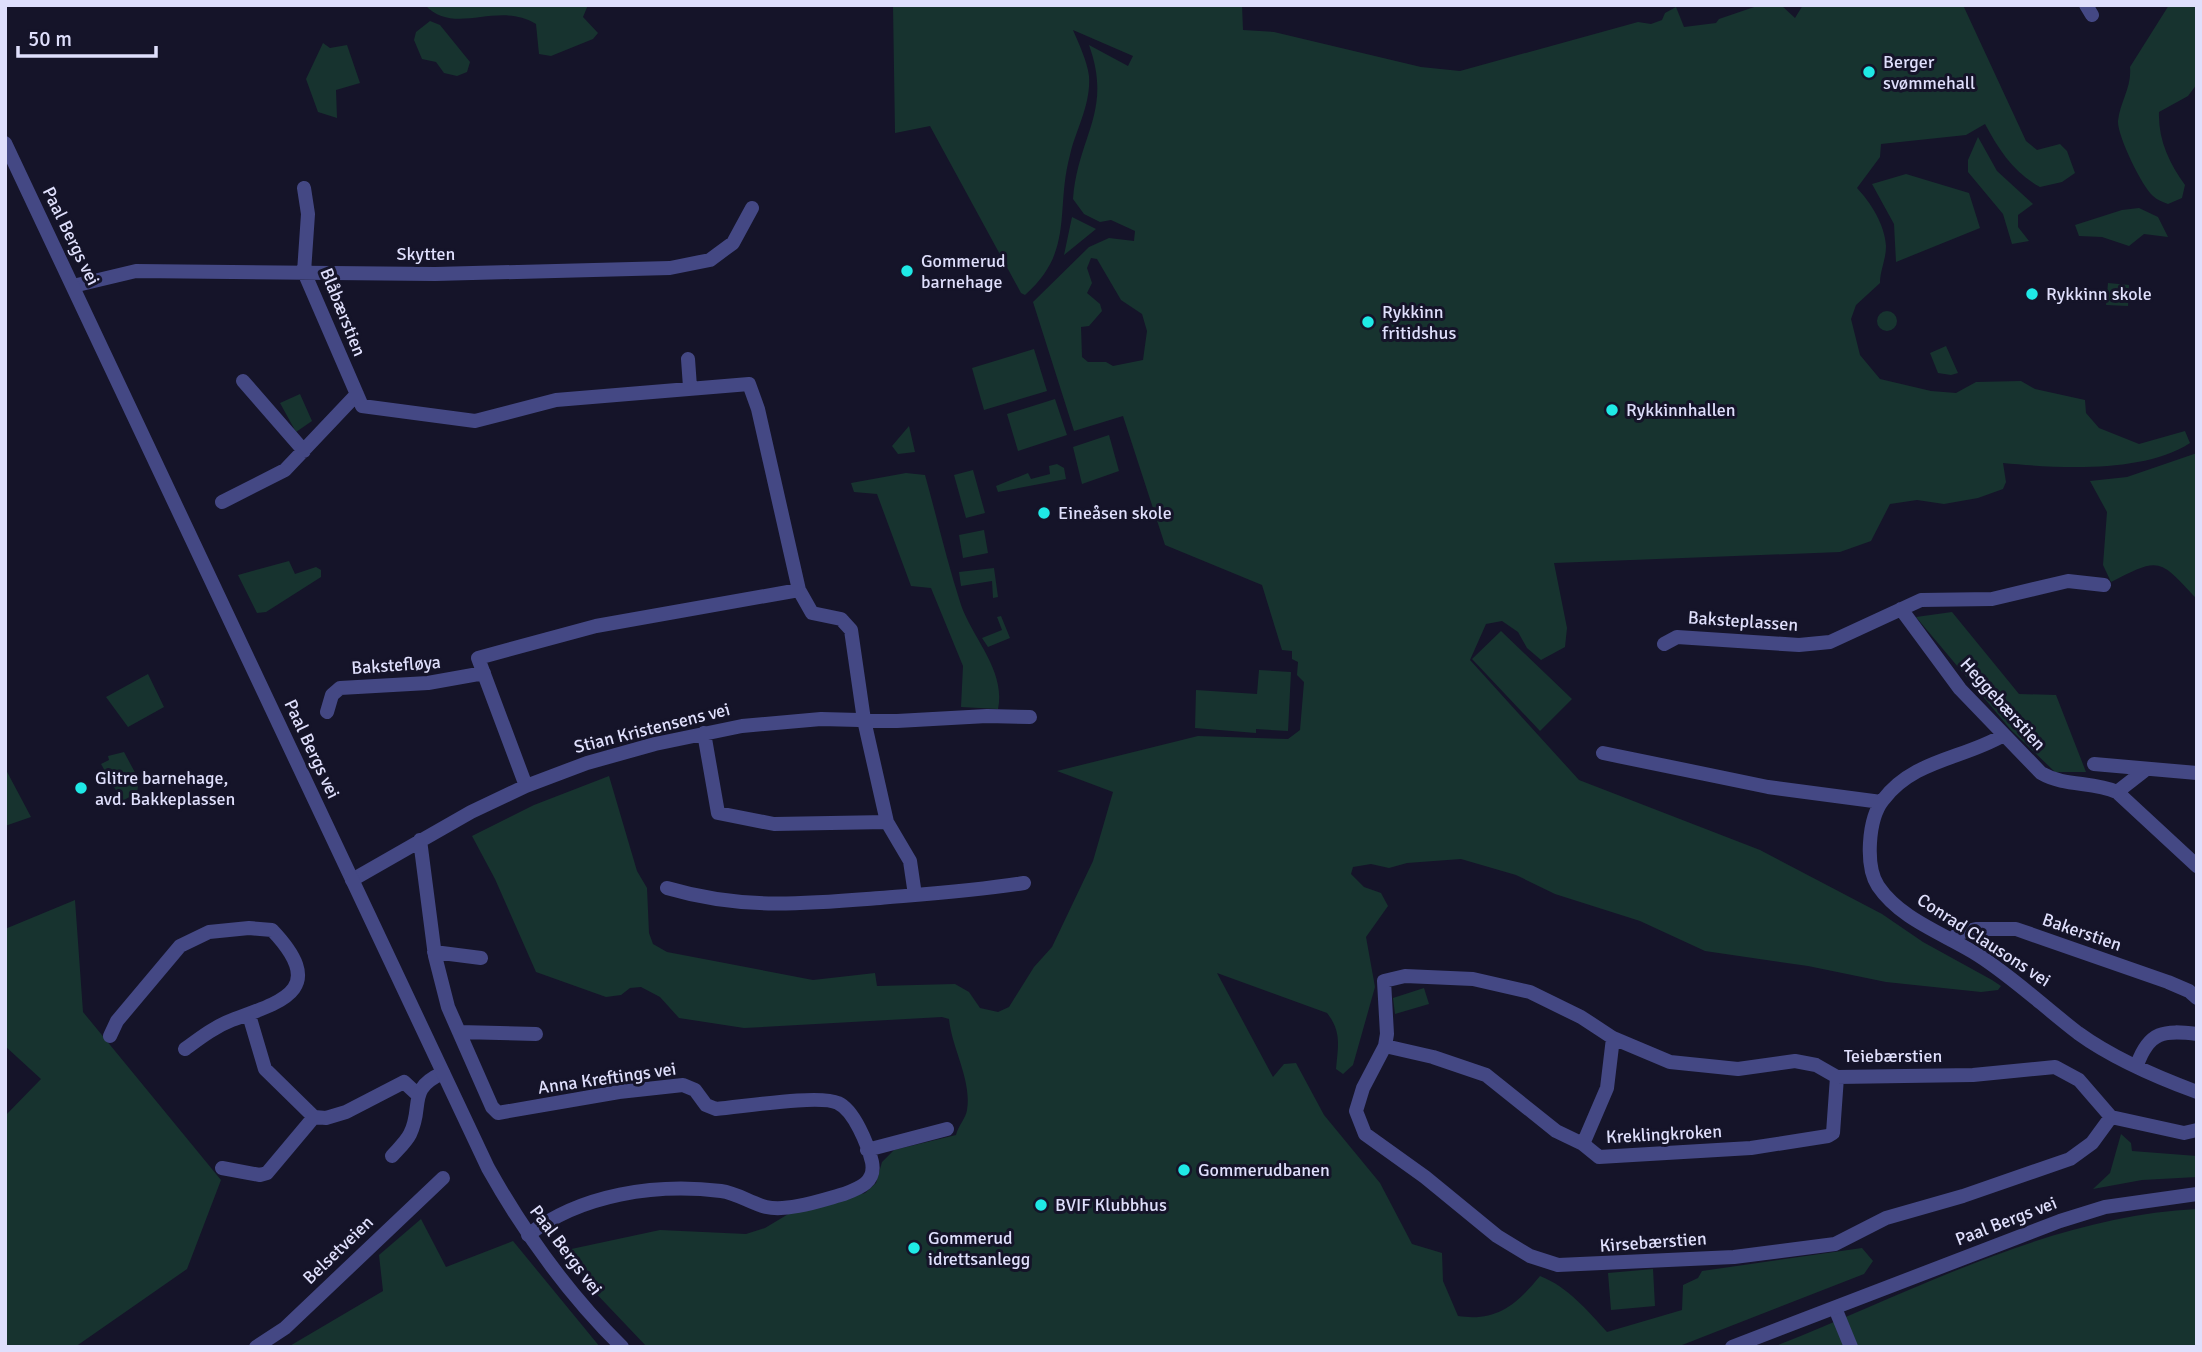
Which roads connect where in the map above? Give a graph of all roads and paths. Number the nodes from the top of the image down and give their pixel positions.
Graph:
1 (5, 143) edge
2 (304, 188) dead end
3 (752, 208) dead end
4 (304, 272) junction
5 (74, 286) junction
6 (688, 359) dead end
7 (243, 381) dead end
8 (690, 387) junction
9 (359, 400) junction
10 (304, 451) junction
11 (222, 502) dead end
12 (2104, 585) dead end
13 (799, 590) junction
14 (1901, 609) junction
15 (1664, 644) dead end
16 (484, 673) junction
17 (327, 712) dead end
18 (1030, 717) dead end
19 (864, 720) junction
20 (704, 733) junction
21 (2003, 736) junction
22 (1603, 753) dead end
23 (2094, 764) dead end
24 (2144, 771) junction
25 (2197, 773) edge
26 (526, 786) junction
27 (2117, 792) junction
28 (1881, 802) junction
29 (887, 822) junction
30 (420, 840) junction
31 (2197, 866) edge
32 (352, 880) junction
33 (1024, 883) dead end
34 (667, 888) dead end
35 (915, 895) junction
36 (1951, 940) junction
37 (434, 953) junction
38 (481, 958) dead end
39 (1384, 981) joint
40 (2197, 998) edge
41 (249, 1015) junction
42 (458, 1032) junction
43 (536, 1034) dead end
44 (2197, 1034) edge
45 (110, 1036) dead end
46 (1613, 1038) junction
47 (1385, 1046) junction
48 (186, 1049) dead end
49 (2137, 1065) junction
50 (443, 1073) junction
51 (1837, 1077) junction
52 (2197, 1092) edge
53 (417, 1094) junction
54 (314, 1116) junction
55 (2111, 1116) junction
56 (947, 1129) dead end
57 (2197, 1130) edge
58 (1583, 1144) junction
59 (867, 1150) junction
60 (392, 1156) dead end
61 (222, 1168) dead end
62 (443, 1178) dead end
63 (2197, 1194) edge
64 (528, 1235) junction
65 (1835, 1308) junction
66 (256, 1347) edge
67 (622, 1347) edge
68 (1732, 1347) edge
69 (1851, 1347) edge

1 - 5 street, Paal Bergs vei
2 - 4 street, Blåbærstien
3 - 4 street, Skytten
4 - 5 street, Skytten
4 - 9 street, Blåbærstien
5 - 32 street, Paal Bergs vei
6 - 8 street
7 - 10 street
8 - 9 street
8 - 13 street
9 - 10 street
10 - 11 street
12 - 14 street, Baksteplassen
13 - 16 street
13 - 19 street
14 - 15 street, Baksteplassen
14 - 21 street, Heggebærstien
16 - 17 street, Bakstefløya
16 - 26 street
18 - 19 street, Stian Kristensens vei
19 - 20 street, Stian Kristensens vei
19 - 29 street
20 - 26 street, Stian Kristensens vei
20 - 29 street
21 - 27 street, Heggebærstien
21 - 28 street
22 - 28 street
23 - 24 street
24 - 25 street
24 - 27 street
26 - 30 street, Stian Kristensens vei
27 - 31 street, Heggebærstien
28 - 36 street, Conrad Clausons vei
29 - 35 street
30 - 32 street, Stian Kristensens vei
30 - 37 street
32 - 50 street, Paal Bergs vei
33 - 35 street
34 - 35 street
36 - 40 street, Bakerstien
36 - 49 street, Conrad Clausons vei
37 - 38 street
37 - 42 street
39 - 46 street, Teiebærstien
39 - 47 street, Kirsebærstien
41 - 45 street
41 - 48 street
41 - 54 street
42 - 43 street
42 - 59 street, Anna Kreftings vei
44 - 49 street
46 - 51 street, Teiebærstien
46 - 58 street
47 - 55 street, Kirsebærstien
47 - 58 street, Kreklingkroken
49 - 52 street, Conrad Clausons vei
50 - 53 street
50 - 64 street, Paal Bergs vei
51 - 55 street, Teiebærstien
51 - 58 street, Kreklingkroken
53 - 54 street
53 - 60 street
54 - 61 street
55 - 57 street
56 - 59 street
59 - 64 street, Anna Kreftings vei
62 - 66 street, Belsetveien
63 - 65 street, Paal Bergs vei
64 - 67 street, Paal Bergs vei
65 - 68 street, Paal Bergs vei
65 - 69 street

